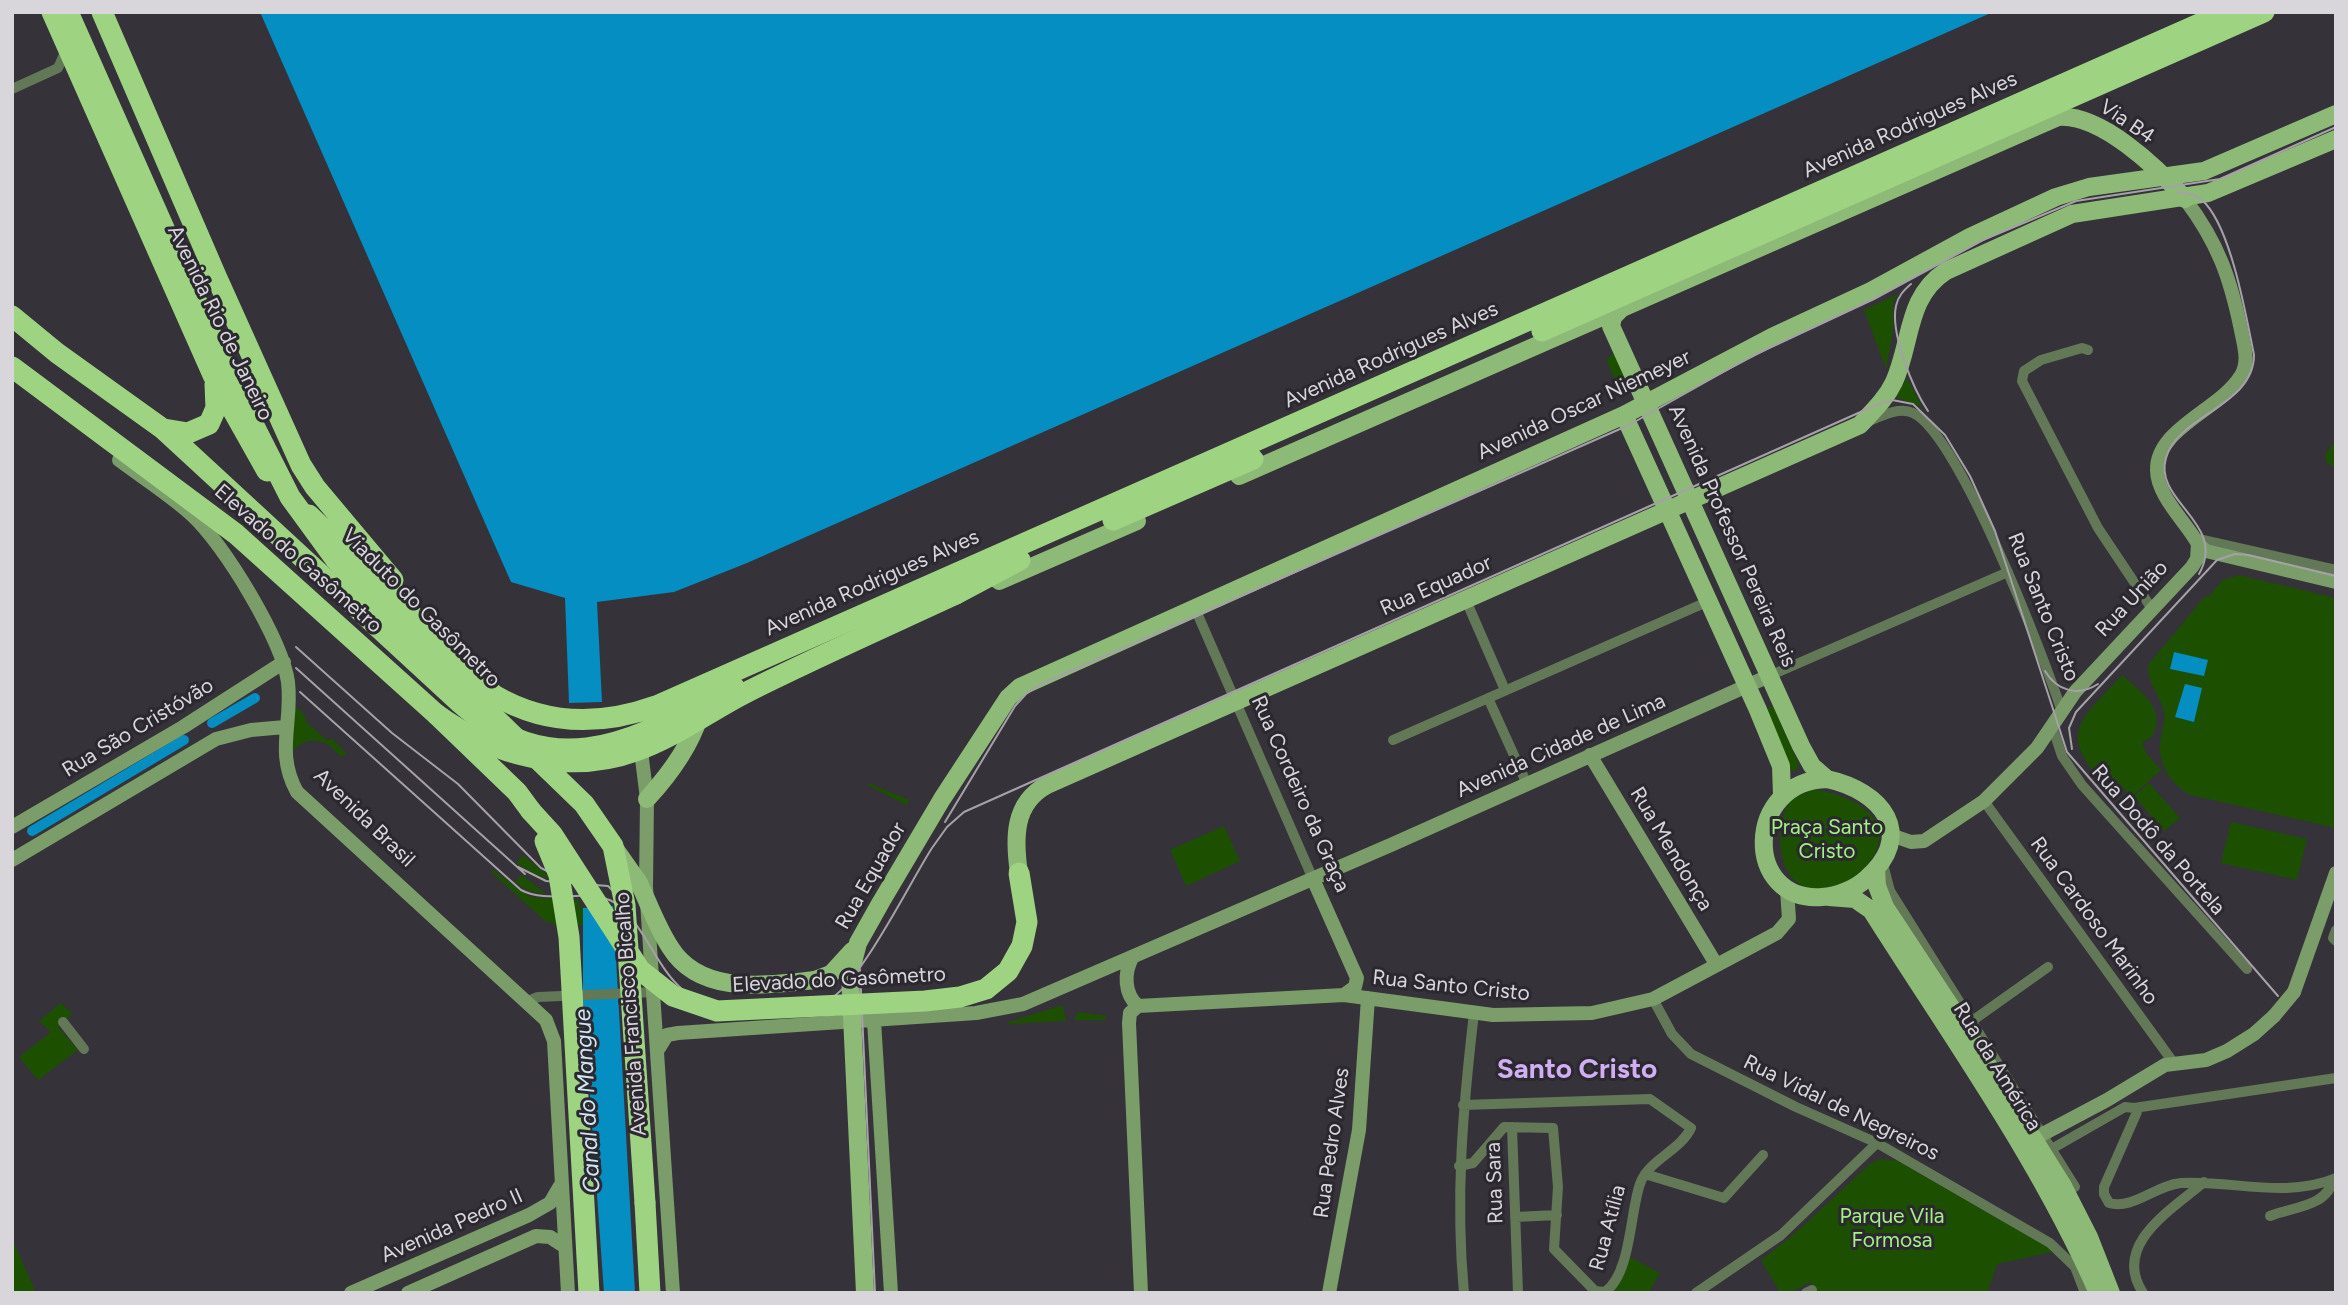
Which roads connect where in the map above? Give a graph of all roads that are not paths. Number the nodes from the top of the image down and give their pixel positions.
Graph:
1 (52, 12) edge
2 (68, 12) edge
3 (90, 12) edge
4 (102, 12) edge
5 (2226, 12) edge
6 (2264, 12) edge
7 (66, 46) junction
8 (12, 89) edge
9 (2336, 114) edge
10 (2057, 117) joint
11 (2336, 139) edge
12 (2166, 179) junction
13 (2208, 193) junction
14 (1849, 195) junction
15 (2185, 199) junction
16 (1836, 213) junction
17 (1622, 307) junction
18 (12, 316) edge
19 (2088, 350) dead end
20 (12, 367) edge
21 (213, 375) junction
22 (12, 379) edge
23 (235, 388) junction
24 (1648, 404) junction
25 (1624, 415) junction
26 (1860, 425) junction
27 (163, 429) junction
28 (1691, 499) junction
29 (1668, 509) junction
30 (2196, 541) junction
31 (1020, 560) junction
32 (2196, 560) junction
33 (2336, 570) edge
34 (2008, 572) junction
35 (2336, 582) edge
36 (2336, 589) edge
37 (1465, 598) junction
38 (1709, 601) junction
39 (1194, 606) junction
40 (2152, 609) junction
41 (284, 662) junction
42 (466, 671) junction
43 (1769, 676) junction
44 (1747, 686) junction
45 (1505, 690) junction
46 (1488, 698) junction
47 (1235, 701) junction
48 (702, 707) junction
49 (2062, 712) junction
50 (436, 714) junction
51 (570, 720) joint
52 (672, 721) junction
53 (183, 727) junction
54 (285, 727) junction
55 (2053, 729) junction
56 (646, 733) junction
57 (1393, 740) dead end
58 (191, 751) junction
59 (1590, 755) junction
60 (1827, 779) junction
61 (1527, 784) junction
62 (1782, 794) junction
63 (648, 799) junction
64 (942, 799) joint
65 (1984, 801) junction
66 (531, 811) junction
67 (12, 827) edge
68 (1891, 835) junction
69 (613, 846) junction
70 (12, 860) edge
71 (1881, 862) junction
72 (1019, 873) joint
73 (2336, 873) edge
74 (1313, 878) junction
75 (1787, 890) junction
76 (1829, 897) junction
77 (2336, 930) edge
78 (2336, 941) edge
79 (858, 943) junction
80 (1132, 958) junction
81 (1716, 964) junction
82 (2048, 967) dead end
83 (2248, 969) dead end
84 (655, 992) junction
85 (1344, 995) junction
86 (1368, 998) junction
87 (1653, 999) junction
88 (528, 1001) junction
89 (1138, 1006) junction
90 (1474, 1013) junction
91 (874, 1021) junction
92 (63, 1022) dead end
93 (850, 1022) junction
94 (1969, 1026) junction
95 (659, 1048) junction
96 (84, 1049) dead end
97 (2173, 1062) junction
98 (2336, 1078) edge
99 (1463, 1105) junction
100 (2134, 1108) junction
101 (1512, 1127) junction
102 (2042, 1133) junction
103 (1877, 1143) junction
104 (2021, 1146) junction
105 (2052, 1148) junction
106 (1763, 1155) dead end
107 (2031, 1163) junction
108 (1459, 1166) junction
109 (1645, 1174) junction
110 (2334, 1178) edge
111 (2204, 1182) junction
112 (560, 1186) junction
113 (2069, 1186) junction
114 (1557, 1214) junction
115 (529, 1215) junction
116 (2270, 1216) dead end
117 (1515, 1217) junction
118 (536, 1236) junction
119 (564, 1246) junction
120 (651, 1288) edge
121 (351, 1293) edge
122 (408, 1293) edge
123 (568, 1293) edge
124 (589, 1293) edge
125 (673, 1293) edge
126 (866, 1293) edge
127 (891, 1293) edge
128 (1141, 1293) edge
129 (1329, 1293) edge
130 (1464, 1293) edge
131 (1518, 1293) edge
132 (1696, 1293) edge
133 (2085, 1293) edge
134 (2098, 1293) edge
135 (2111, 1293) edge
136 (2143, 1293) edge

1 - 7 highway, Avenida Rio de Janeiro
2 - 23 highway, Viaduto do Gasômetro
3 - 23 highway
4 - 42 highway, Avenida Rio de Janeiro
5 - 51 highway, Avenida Rodrigues Alves
6 - 14 highway, Avenida Rodrigues Alves
7 - 8 street
7 - 21 highway, Avenida Rio de Janeiro
9 - 12 main road, Avenida Oscar Niemeyer
10 - 12 main road, Via B4
10 - 16 main road, Avenida Rodrigues Alves
11 - 13 main road, Rua Equador
12 - 13 main road
12 - 15 main road
12 - 24 main road, Avenida Oscar Niemeyer
13 - 15 main road, Rua Equador
14 - 16 main road
14 - 31 highway, Avenida Rodrigues Alves
15 - 26 main road, Rua Equador
15 - 30 main road
16 - 17 main road, Avenida Rodrigues Alves
17 - 24 main road, Avenida Professor Pereira Reis
17 - 48 main road, Avenida Rodrigues Alves
18 - 27 highway
19 - 40 street
20 - 50 highway, Elevado do Gasômetro
21 - 27 highway
21 - 42 highway, Avenida Rio de Janeiro
22 - 41 main road, Avenida Brasil
23 - 69 highway, Viaduto do Gasômetro, bridge
24 - 25 main road, Avenida Oscar Niemeyer
24 - 28 main road, Avenida Professor Pereira Reis
25 - 29 main road
25 - 39 main road, Avenida Oscar Niemeyer
26 - 28 main road, Rua Equador
26 - 34 street, Rua Santo Cristo
27 - 56 highway, Avenida Rodrigues Alves
28 - 29 main road, Rua Equador
28 - 43 main road, Avenida Professor Pereira Reis
29 - 37 main road, Rua Equador
29 - 38 main road
30 - 32 main road, Rua União
30 - 33 street
30 - 35 main road
31 - 50 highway, bridge
31 - 52 highway, Avenida Rodrigues Alves
32 - 36 main road
32 - 40 main road, Rua União
34 - 43 street, Avenida Cidade de Lima
34 - 49 street, Rua Santo Cristo
37 - 45 street
37 - 47 main road, Rua Equador
38 - 44 main road
38 - 45 street
39 - 47 street, Rua Cordeiro da Graça
39 - 64 main road, Avenida Oscar Niemeyer
40 - 49 main road, Rua União
41 - 53 main road, Rua São Cristóvão
41 - 54 main road, Avenida Brasil
42 - 51 highway, Avenida Rio de Janeiro
43 - 44 main road, Avenida Cidade de Lima
43 - 60 main road, Avenida Professor Pereira Reis
44 - 59 main road, Avenida Cidade de Lima
44 - 62 main road
45 - 46 street
46 - 57 street
46 - 61 street
47 - 72 main road, Rua Equador
47 - 74 street, Rua Cordeiro da Graça
48 - 52 main road, Avenida Rodrigues Alves
48 - 63 main road
49 - 55 main road, Rua Santo Cristo
50 - 66 highway, Elevado do Gasômetro, bridge
52 - 56 highway, Avenida Rodrigues Alves
53 - 58 main road
53 - 67 main road, Rua São Cristóvão
54 - 58 main road
54 - 88 main road, Avenida Brasil
55 - 65 main road, Rua Santo Cristo
55 - 83 street, Rua Dodô da Portela
56 - 63 main road, Avenida Francisco Bicalho
58 - 70 main road
59 - 61 main road, Avenida Cidade de Lima
59 - 81 main road, Rua Mendonça
60 - 62 main road
60 - 68 main road
61 - 74 main road, Avenida Cidade de Lima
62 - 75 main road
63 - 84 main road, Avenida Francisco Bicalho
64 - 79 main road, Rua Equador
65 - 68 main road, Rua Santo Cristo
65 - 97 street, Rua Cardoso Marinho
66 - 72 highway, Elevado do Gasômetro, bridge
66 - 124 highway, Elevado do Gasômetro, bridge
68 - 71 main road
69 - 79 main road, bridge
69 - 120 highway, Viaduto do Gasômetro, bridge
71 - 76 main road
71 - 94 main road
73 - 97 main road, bridge
74 - 80 main road, Avenida Cidade de Lima
74 - 85 main road, Rua Cordeiro da Graça
75 - 76 main road
75 - 81 main road, Rua Santo Cristo
76 - 104 main road, Rua da América
77 - 78 street
79 - 93 main road, Rua Equador
80 - 89 main road
80 - 91 main road, Avenida Cidade de Lima
81 - 87 main road, Rua Santo Cristo
82 - 94 street
84 - 88 street
84 - 95 main road, Avenida Francisco Bicalho
85 - 86 main road, Rua Santo Cristo
85 - 89 main road, Rua Santo Cristo
86 - 90 main road, Rua Santo Cristo
86 - 129 main road, Rua Pedro Alves
87 - 90 main road, Rua Santo Cristo
87 - 103 street, Rua Vidal de Negreiros
88 - 112 main road, Avenida Brasil
89 - 128 main road
90 - 99 street, Rua Sara
91 - 93 main road, Avenida Cidade de Lima
91 - 127 main road
92 - 96 street
93 - 95 main road, Avenida Cidade de Lima
93 - 126 main road, Rua Equador
94 - 102 street
94 - 113 main road, bridge
95 - 125 main road, Avenida Francisco Bicalho
97 - 102 main road
98 - 100 street
99 - 108 street, Rua Sara
99 - 109 street, Rua Atília
100 - 105 street
100 - 111 street
101 - 108 street, Rua Sara
101 - 114 street, Rua Atília
101 - 117 street, Rua Sara
102 - 104 main road
102 - 105 street
103 - 132 street
103 - 133 street, Rua Vidal de Negreiros
104 - 107 main road, Rua da América
105 - 107 street
105 - 113 street
106 - 109 street
107 - 134 main road, Rua da América
108 - 130 street
109 - 114 street, Rua Atília
110 - 111 street
110 - 116 street
111 - 136 street
112 - 115 main road, Avenida Pedro II
112 - 119 main road
113 - 135 main road
114 - 117 street
115 - 118 main road
115 - 121 main road, Avenida Pedro II
117 - 131 street, Rua Sara
118 - 119 main road, Avenida Pedro II
118 - 122 main road, Avenida Pedro II
119 - 123 main road

